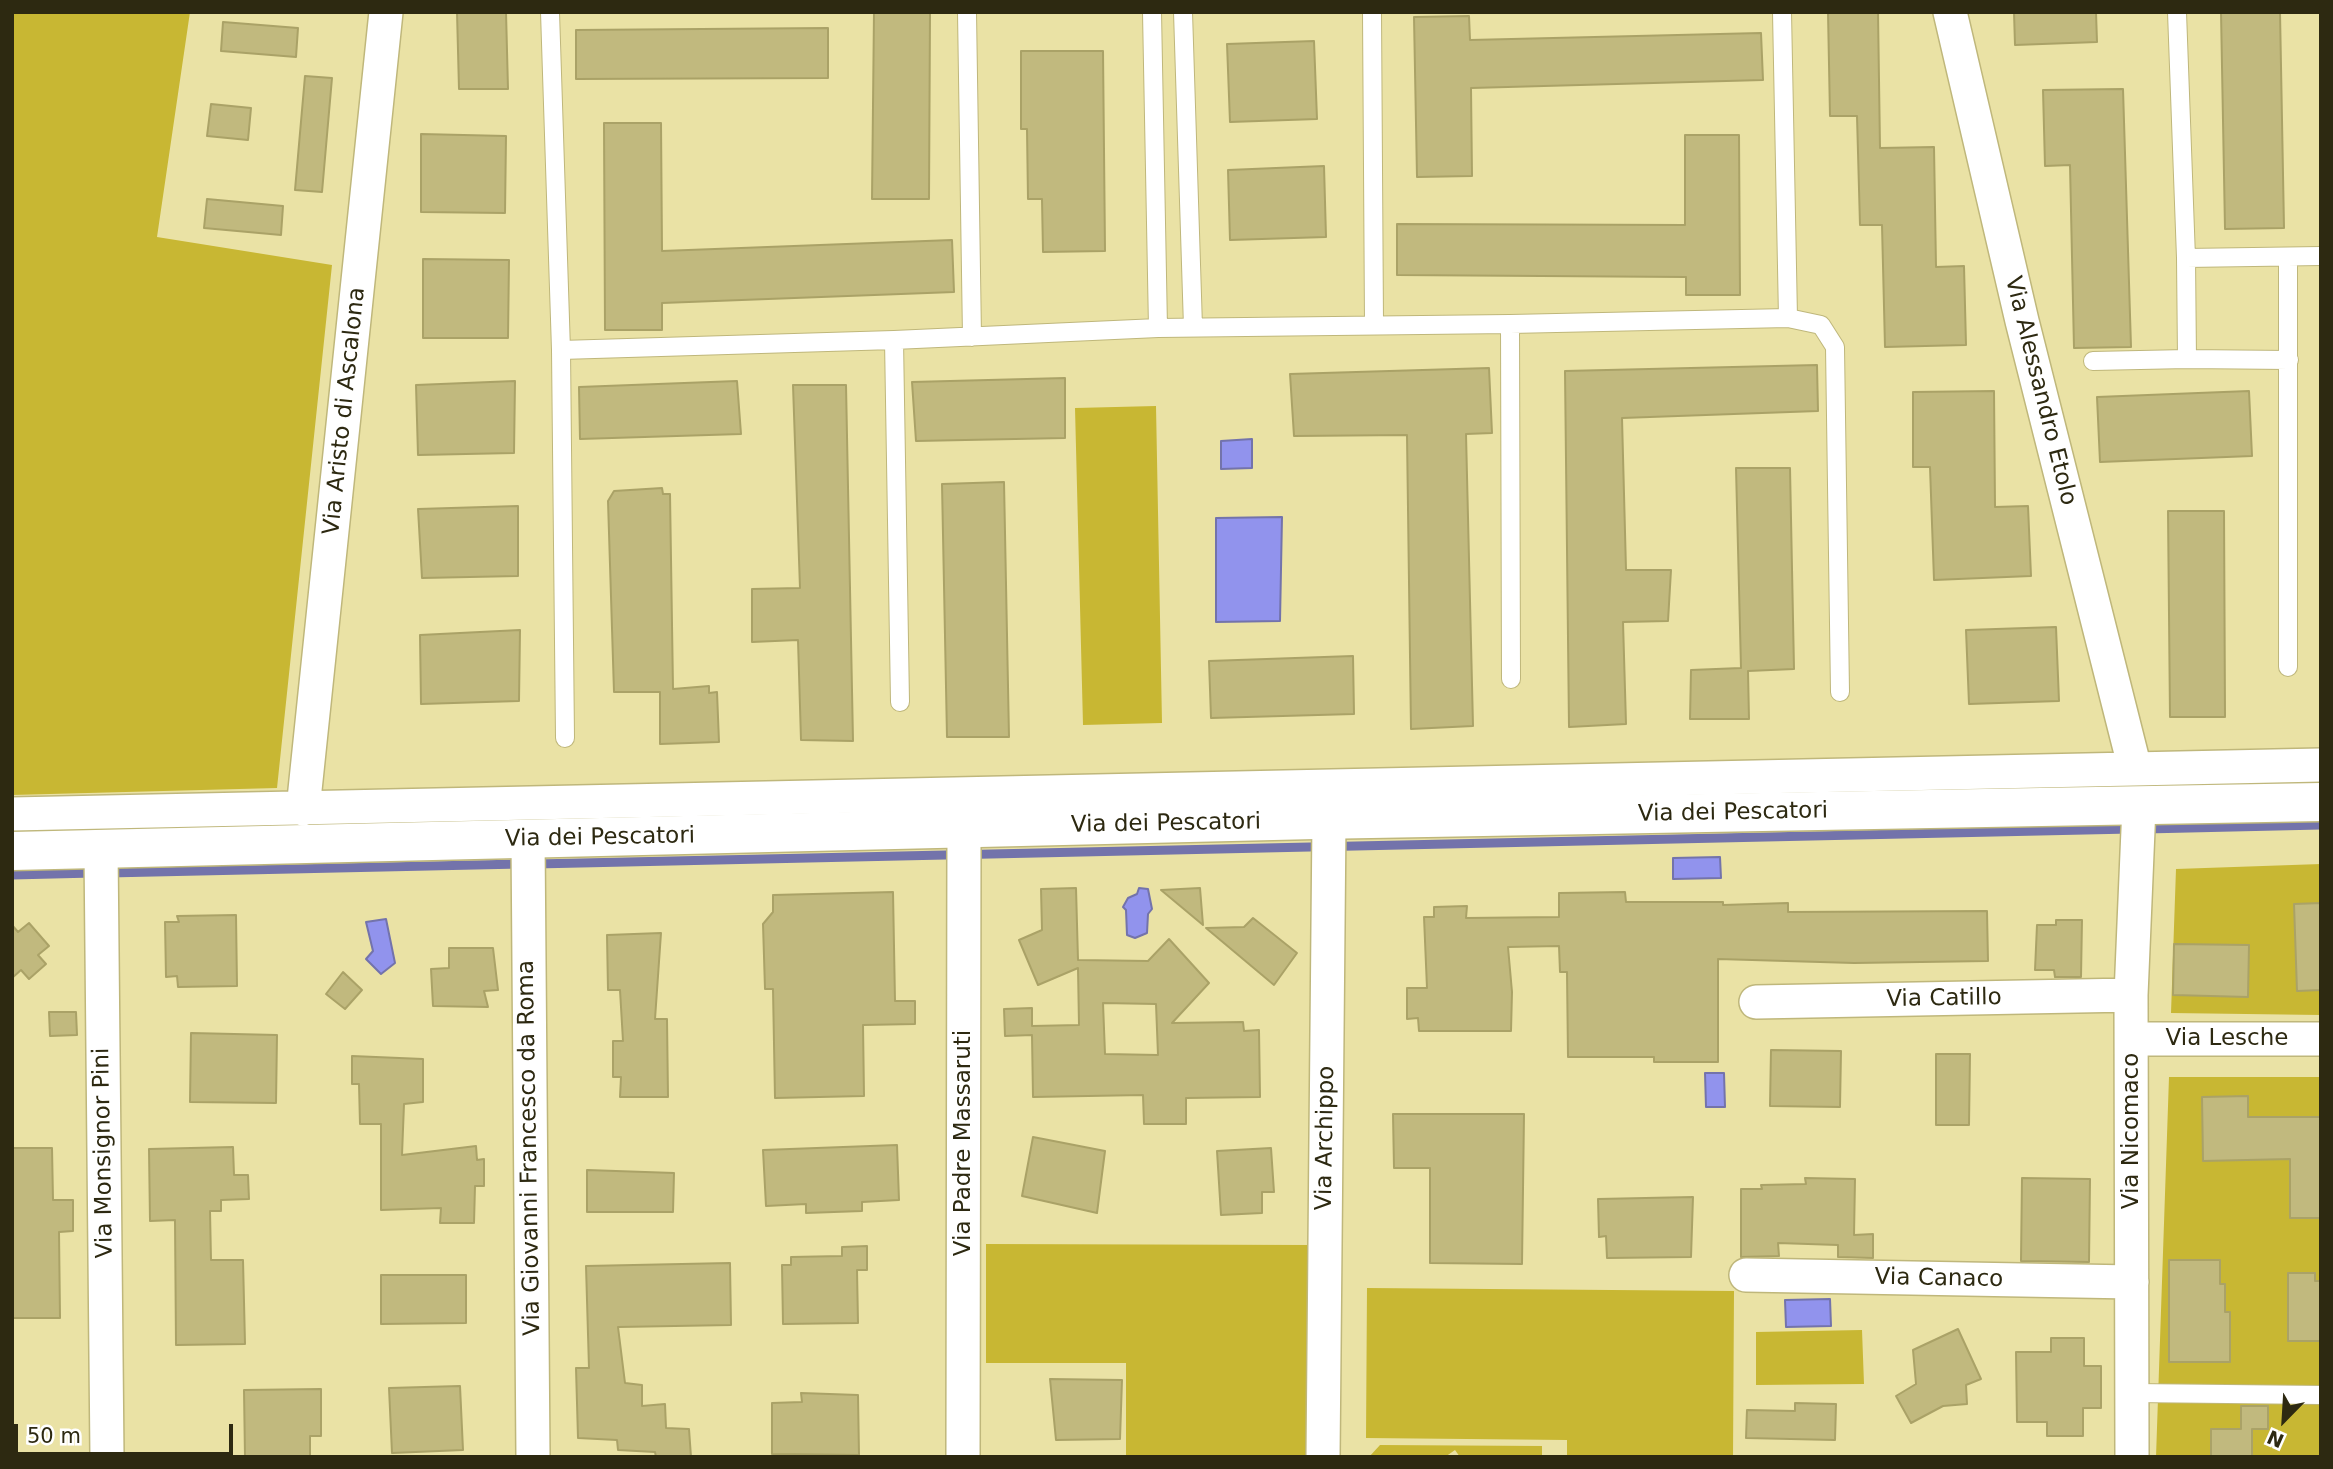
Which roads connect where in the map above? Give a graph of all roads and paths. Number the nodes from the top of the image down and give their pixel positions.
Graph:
1 (386, 12) edge
2 (550, 12) edge
3 (967, 12) edge
4 (1152, 12) edge
5 (1183, 12) edge
6 (1372, 12) edge
7 (1782, 12) edge
8 (1950, 12) edge
9 (2177, 12) edge
10 (1186, 84) junction
11 (1153, 85) junction
12 (1189, 211) junction
13 (1156, 213) junction
14 (2321, 256) edge
15 (2288, 257) junction
16 (2186, 258) junction
17 (1788, 318) junction
18 (1374, 324) junction
19 (1510, 324) junction
20 (1193, 327) junction
21 (1158, 328) junction
22 (972, 337) junction
23 (894, 340) junction
24 (561, 350) junction
25 (2187, 359) junction
26 (2289, 360) junction
27 (2093, 361) dead end
28 (2288, 667) dead end
29 (1511, 678) dead end
30 (1840, 692) dead end
31 (900, 702) dead end
32 (565, 738) dead end
33 (2321, 765) edge
34 (2321, 802) edge
35 (303, 809) junction
36 (2137, 809) junction
37 (12, 814) edge
38 (1329, 838) junction
39 (964, 847) junction
40 (528, 850) junction
41 (12, 851) edge
42 (102, 867) junction
43 (2131, 995) junction
44 (1756, 1002) dead end
45 (2133, 1039) junction
46 (2321, 1039) edge
47 (1746, 1275) dead end
48 (2132, 1282) junction
49 (2132, 1394) junction
50 (2321, 1395) edge
51 (107, 1457) edge
52 (533, 1457) edge
53 (963, 1457) edge
54 (1323, 1457) edge
55 (2132, 1457) edge

1 - 35 street, Via Aristo di Ascalona
2 - 24 lane
3 - 22 lane
4 - 11 lane
5 - 10 lane
6 - 18 lane
7 - 17 lane
8 - 36 street, Via Alessandro Etolo
9 - 16 lane
10 - 11 lane
10 - 12 lane
11 - 13 lane
12 - 13 lane
12 - 20 lane
13 - 21 lane
14 - 15 lane
15 - 16 lane
15 - 26 lane
16 - 25 lane
17 - 19 lane
17 - 30 lane
18 - 19 lane
18 - 20 lane
19 - 29 lane
20 - 21 lane
21 - 22 lane
22 - 23 lane
23 - 24 lane
23 - 31 lane
24 - 32 lane
25 - 26 lane
25 - 27 lane
26 - 28 lane
33 - 36 street, Via dei Pescatori
34 - 36 street, Via dei Pescatori
35 - 36 street, Via dei Pescatori
35 - 37 street, Via dei Pescatori
36 - 38 street, Via dei Pescatori
36 - 43 street, Via Nicomaco
38 - 39 street, Via dei Pescatori
38 - 54 street, Via Archippo
39 - 40 street, Via dei Pescatori
39 - 53 street, Via Padre Massaruti
40 - 42 street, Via dei Pescatori
40 - 52 street, Via Giovanni Francesco da Roma
41 - 42 street, Via dei Pescatori
42 - 51 street, Via Monsignor Pini
43 - 44 street, Via Catillo
43 - 45 street, Via Nicomaco
45 - 46 street, Via Lesche
45 - 48 street, Via Nicomaco
47 - 48 street, Via Canaco
48 - 49 street, Via Nicomaco
49 - 50 lane
49 - 55 street, Via Nicomaco

